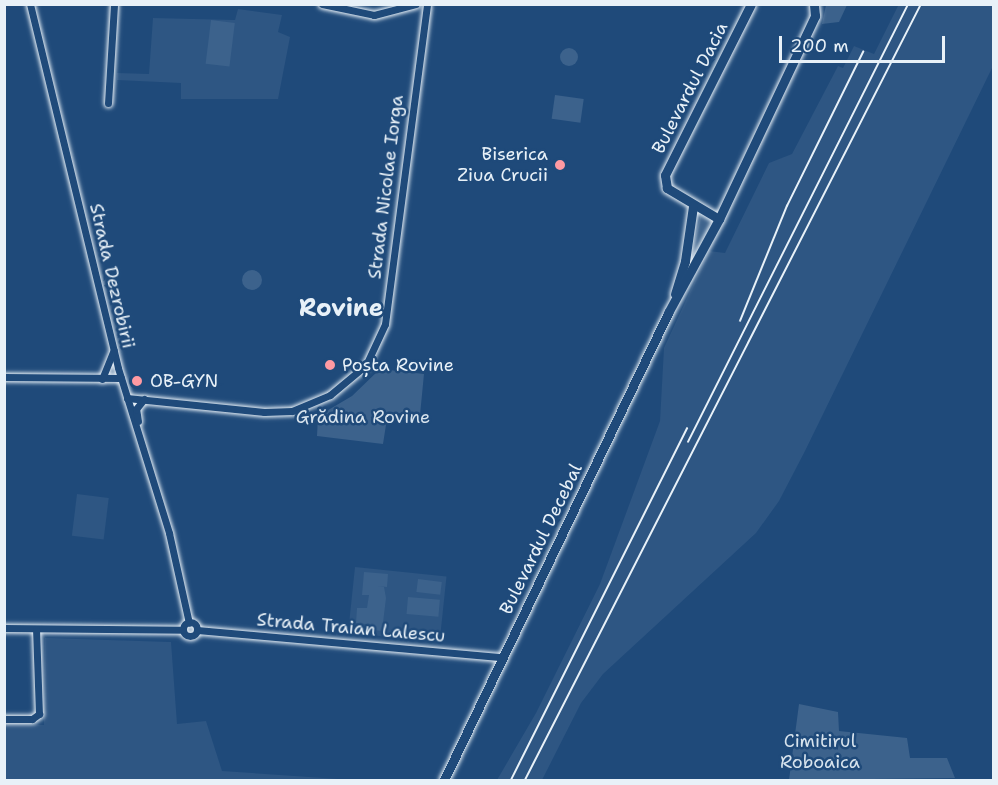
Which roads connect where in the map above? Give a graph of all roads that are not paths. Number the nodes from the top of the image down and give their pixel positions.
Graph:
1 (30, 4) edge
2 (114, 4) edge
3 (322, 4) edge
4 (384, 4) edge
5 (416, 4) edge
6 (751, 4) edge
7 (427, 5) edge
8 (815, 8) edge
9 (380, 14) junction
10 (108, 104) dead end
11 (693, 206) junction
12 (719, 219) junction
13 (668, 313) junction
14 (114, 350) junction
15 (4, 377) edge
16 (121, 378) junction
17 (102, 379) junction
18 (127, 398) junction
19 (144, 399) junction
20 (140, 439) junction
21 (189, 622) junction
22 (4, 628) edge
23 (36, 629) junction
24 (183, 630) junction
25 (197, 630) junction
26 (502, 657) junction
27 (5, 719) edge
28 (444, 780) edge

1 - 14 street, Strada Dezrobirii
2 - 10 street
3 - 9 street
4 - 9 street
5 - 9 street
6 - 11 main road, Bulevardul Dacia
7 - 19 street, Strada Nicolae Iorga
8 - 12 main road, Bulevardul Decebal
11 - 12 main road
11 - 13 main road, Bulevardul Decebal
12 - 13 main road, Bulevardul Decebal
13 - 26 main road, Bulevardul Decebal
14 - 16 street, Strada Dezrobirii
14 - 17 street
15 - 17 street
16 - 17 street
16 - 18 street, Strada Dezrobirii
18 - 19 street, Strada Nicolae Iorga
18 - 20 street, Strada Dezrobirii
19 - 20 street
20 - 21 street, Strada Dezrobirii
21 - 24 street
21 - 25 street
22 - 23 street
23 - 24 street
23 - 27 street
24 - 25 street, Strada Traian Lalescu
25 - 26 street, Strada Traian Lalescu
26 - 28 main road, Bulevardul Decebal

